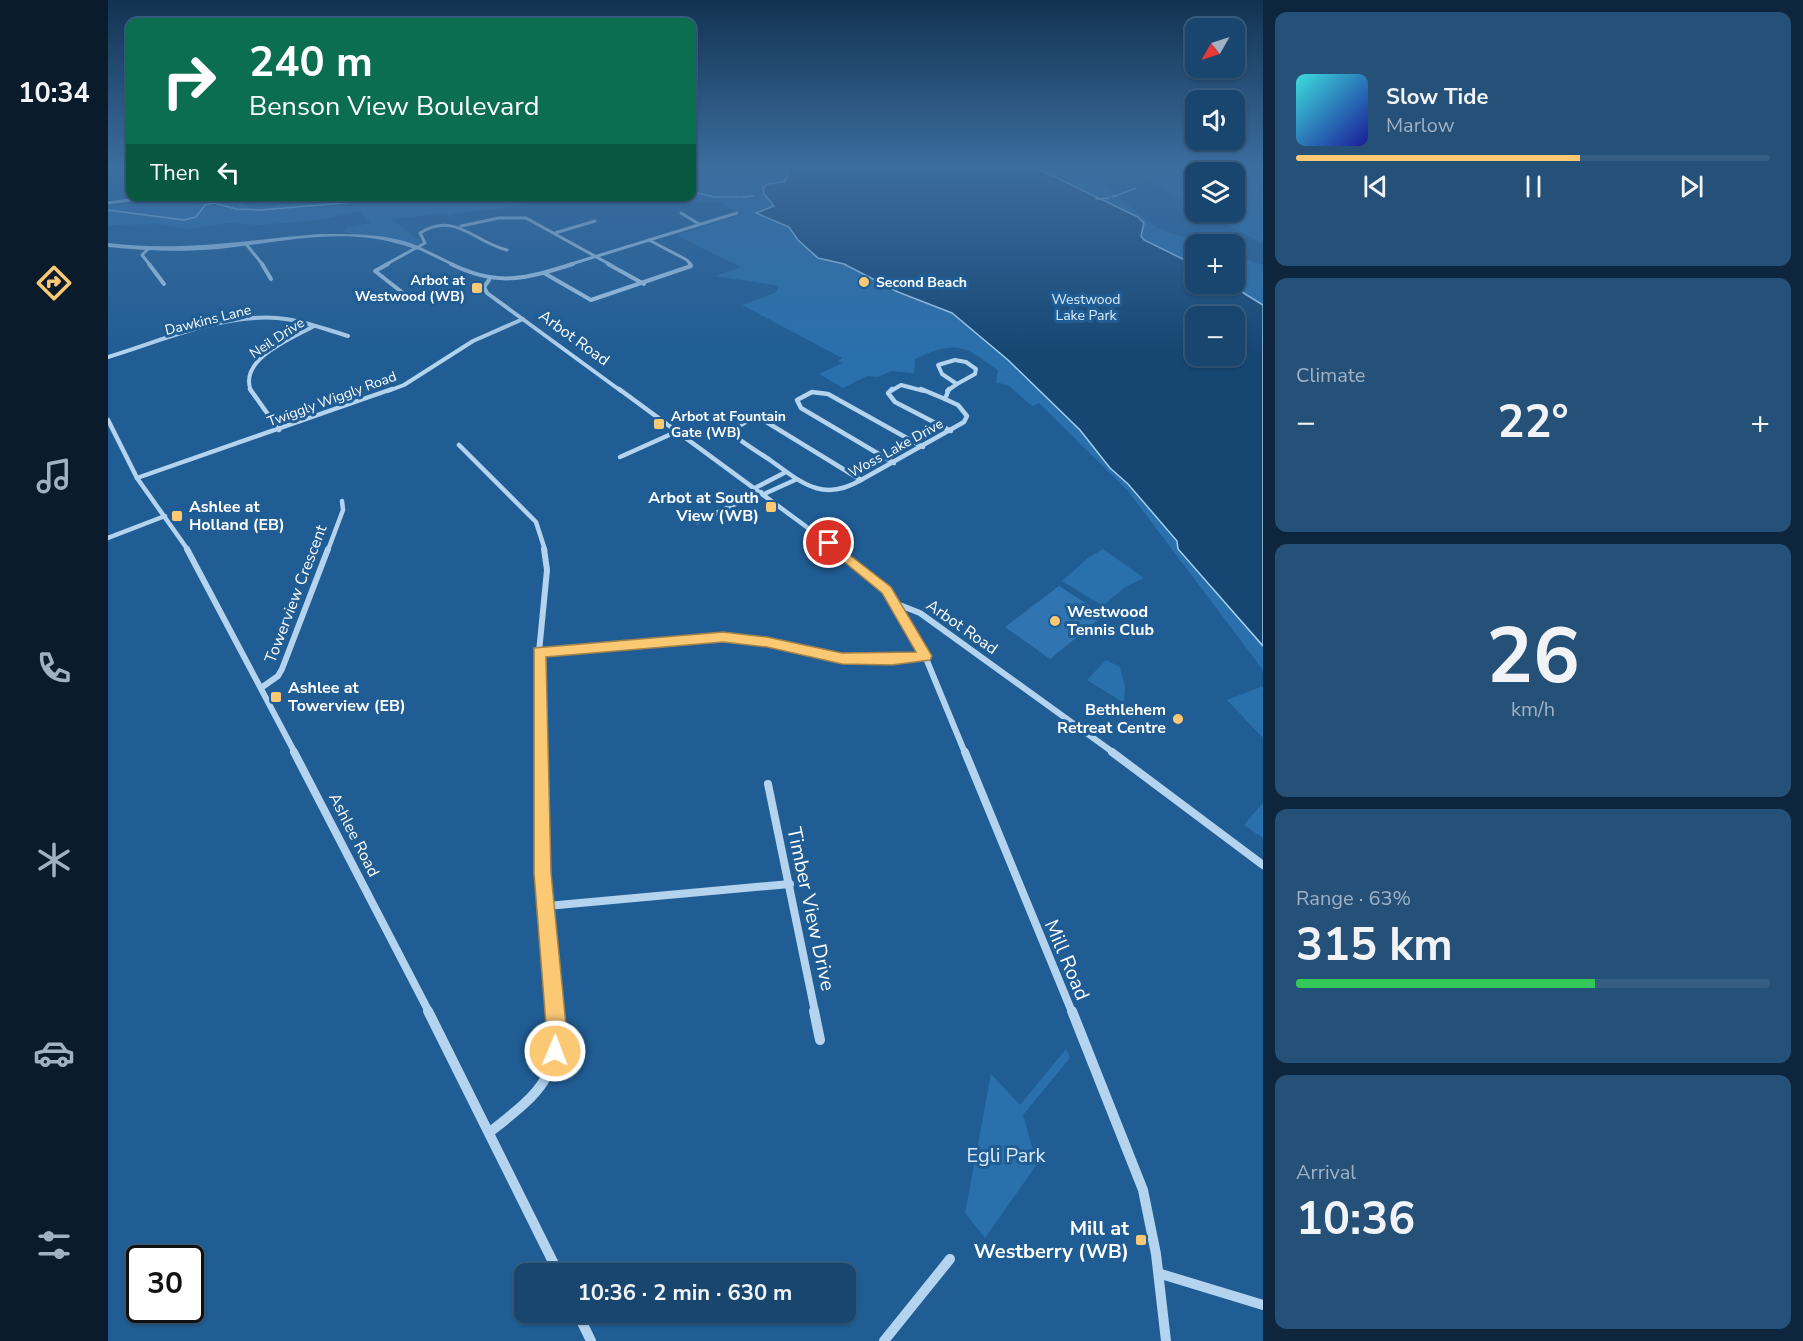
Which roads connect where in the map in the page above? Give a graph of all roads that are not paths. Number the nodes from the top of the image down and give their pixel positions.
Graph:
1 (426, 229) edge
2 (465, 229) edge
3 (549, 229) edge
4 (567, 229) edge
5 (685, 229) edge
6 (555, 232) junction
7 (648, 240) junction
8 (246, 243) junction
9 (108, 246) edge
10 (418, 248) junction
11 (148, 249) junction
12 (507, 250) dead end
13 (596, 256) junction
14 (544, 273) junction
15 (271, 279) dead end
16 (489, 280) junction
17 (164, 284) dead end
18 (644, 284) junction
19 (436, 300) dead end
20 (524, 319) junction
21 (315, 326) junction
22 (348, 336) dead end
23 (108, 357) edge
24 (957, 384) junction
25 (945, 399) junction
26 (108, 420) edge
27 (279, 430) junction
28 (678, 431) junction
29 (951, 431) junction
30 (459, 445) dead end
31 (923, 447) junction
32 (620, 457) dead end
33 (894, 463) junction
34 (784, 473) junction
35 (137, 478) junction
36 (795, 480) junction
37 (861, 481) junction
38 (760, 491) junction
39 (342, 501) dead end
40 (165, 516) junction
41 (698, 522) dead end
42 (108, 538) edge
43 (896, 604) junction
44 (539, 652) junction
45 (925, 656) junction
46 (261, 688) junction
47 (768, 784) dead end
48 (1263, 865) edge
49 (790, 884) junction
50 (547, 906) junction
51 (820, 1040) dead end
52 (490, 1132) junction
53 (950, 1259) dead end
54 (554, 1263) edge
55 (1161, 1274) junction
56 (1263, 1305) edge
57 (583, 1323) edge
58 (591, 1341) edge
59 (884, 1341) edge
60 (1166, 1341) edge

1 - 10 street
2 - 12 street
3 - 6 street
4 - 6 street
5 - 7 street
6 - 13 street
7 - 13 street
7 - 18 street
8 - 10 street
8 - 11 street
8 - 15 street
9 - 11 street
10 - 16 street
10 - 19 street
11 - 17 street
13 - 14 street
13 - 18 street
14 - 16 street
14 - 18 street
16 - 20 street, Arbot Road
20 - 27 street, Twiggly Wiggly Road
20 - 28 street, Arbot Road
21 - 22 street, Dawkins Lane
21 - 23 street, Dawkins Lane
21 - 27 street, Neil Drive
24 - 24 street, Woss Lake Drive
24 - 25 street, Woss Lake Drive
25 - 29 street, Woss Lake Drive
25 - 29 street
26 - 35 street, Ashlee Road
27 - 35 street, Twiggly Wiggly Road
28 - 32 street
28 - 38 street, Arbot Road
29 - 31 street, Woss Lake Drive
30 - 44 street
31 - 33 street, Woss Lake Drive
31 - 33 street
33 - 37 street, Woss Lake Drive
34 - 36 street, Woss Lake Drive
34 - 37 street, Woss Lake Drive
34 - 38 street
35 - 40 street, Ashlee Road
36 - 37 street, Woss Lake Drive
36 - 38 street
38 - 41 street
38 - 43 street, Arbot Road
39 - 46 street, Towerview Crescent
40 - 42 street
40 - 46 street, Ashlee Road
43 - 45 street, Mill Road
43 - 48 street, Arbot Road
44 - 45 street
44 - 50 street
45 - 55 street, Mill Road
46 - 52 street, Ashlee Road
47 - 49 street, Timber View Drive
49 - 50 street
49 - 51 street, Timber View Drive
50 - 52 street
52 - 54 street, Ashlee Road
53 - 59 street
55 - 56 street
55 - 60 street, Mill Road
57 - 58 street

